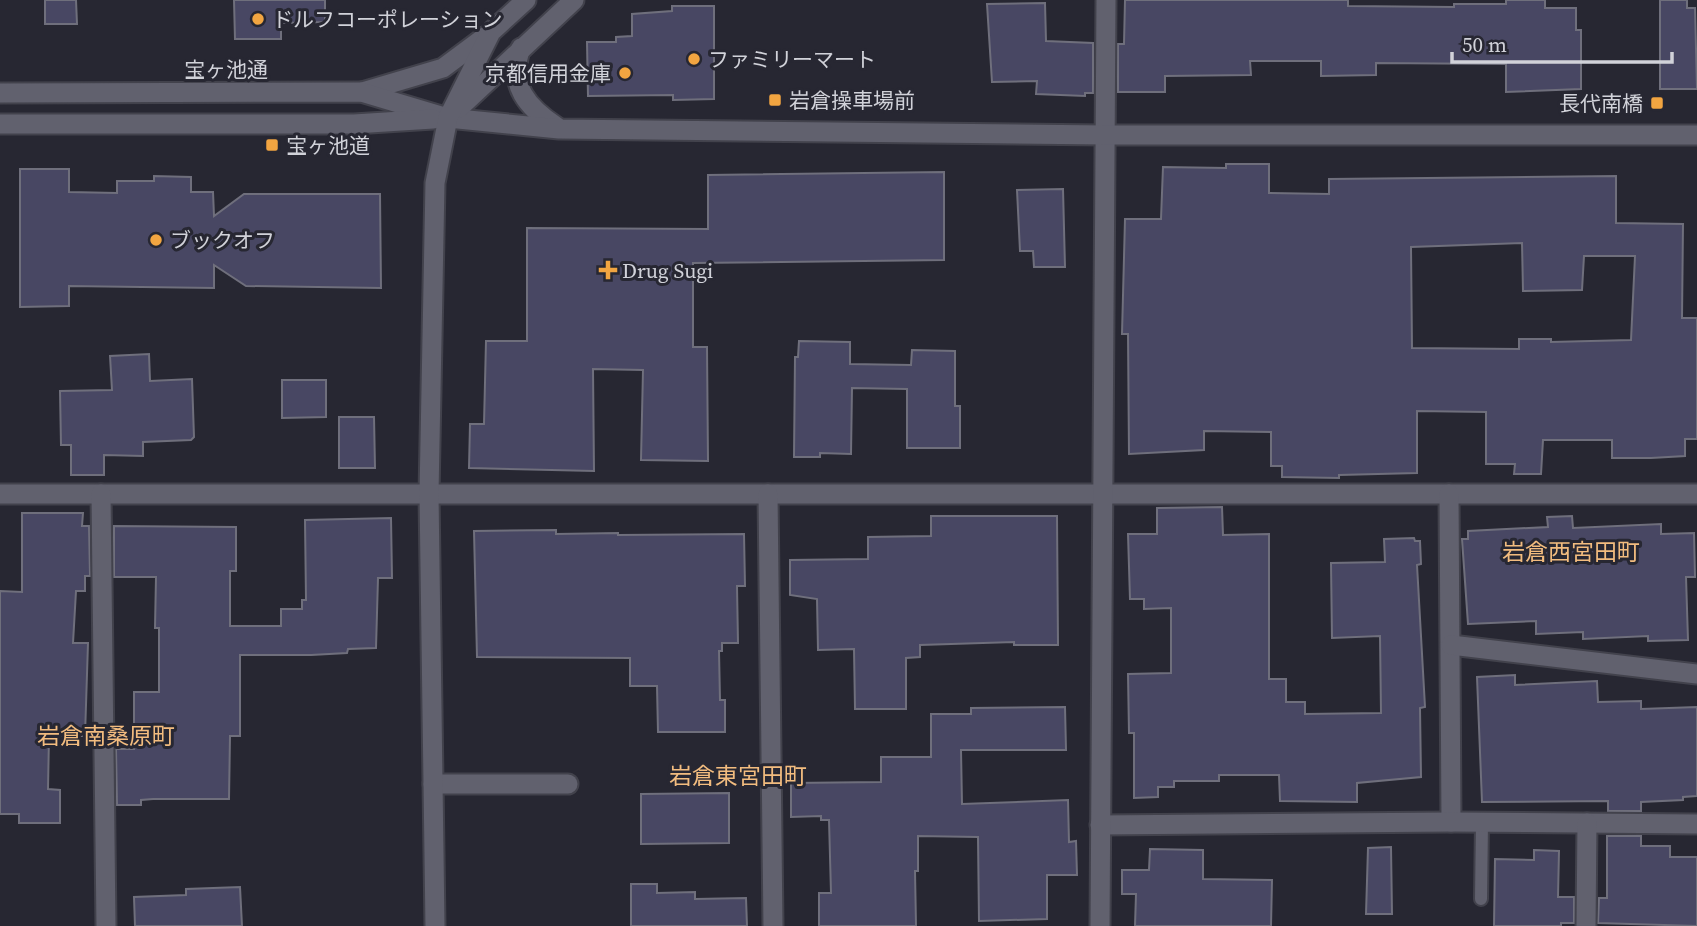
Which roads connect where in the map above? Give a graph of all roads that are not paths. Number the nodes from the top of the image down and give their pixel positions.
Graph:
1 (526, 0) edge
2 (574, 0) edge
3 (1106, 0) edge
4 (491, 32) junction
5 (521, 48) junction
6 (361, 92) junction
7 (0, 93) edge
8 (448, 118) junction
9 (0, 124) edge
10 (559, 129) junction
11 (1105, 135) junction
12 (1697, 135) edge
13 (0, 494) edge
14 (101, 494) junction
15 (429, 494) junction
16 (768, 494) junction
17 (1103, 494) junction
18 (1449, 494) junction
19 (1697, 494) edge
20 (1451, 645) junction
21 (1697, 674) edge
22 (568, 784) dead end
23 (433, 785) junction
24 (1451, 822) junction
25 (1482, 822) junction
26 (1587, 823) junction
27 (1697, 824) edge
28 (1100, 825) junction
29 (1481, 899) dead end
30 (106, 926) edge
31 (435, 926) edge
32 (773, 926) edge
33 (1100, 926) edge
34 (1586, 926) edge

1 - 4 street
2 - 5 street
3 - 11 street
4 - 6 street
4 - 8 street
5 - 8 street
5 - 10 street
6 - 7 street, 宝ヶ池通
6 - 8 street, 宝ヶ池通
8 - 9 street
8 - 10 street
8 - 15 street
10 - 11 street
11 - 12 street
11 - 17 street
13 - 14 street
14 - 15 street
14 - 30 street
15 - 16 street
15 - 23 street
16 - 17 street
16 - 32 street
17 - 18 street
17 - 28 street
18 - 19 street
18 - 20 street
20 - 21 street
20 - 24 street
22 - 23 street
23 - 31 street
24 - 25 street
24 - 28 street
25 - 26 street
25 - 29 lane
26 - 27 street
26 - 34 street
28 - 33 street

